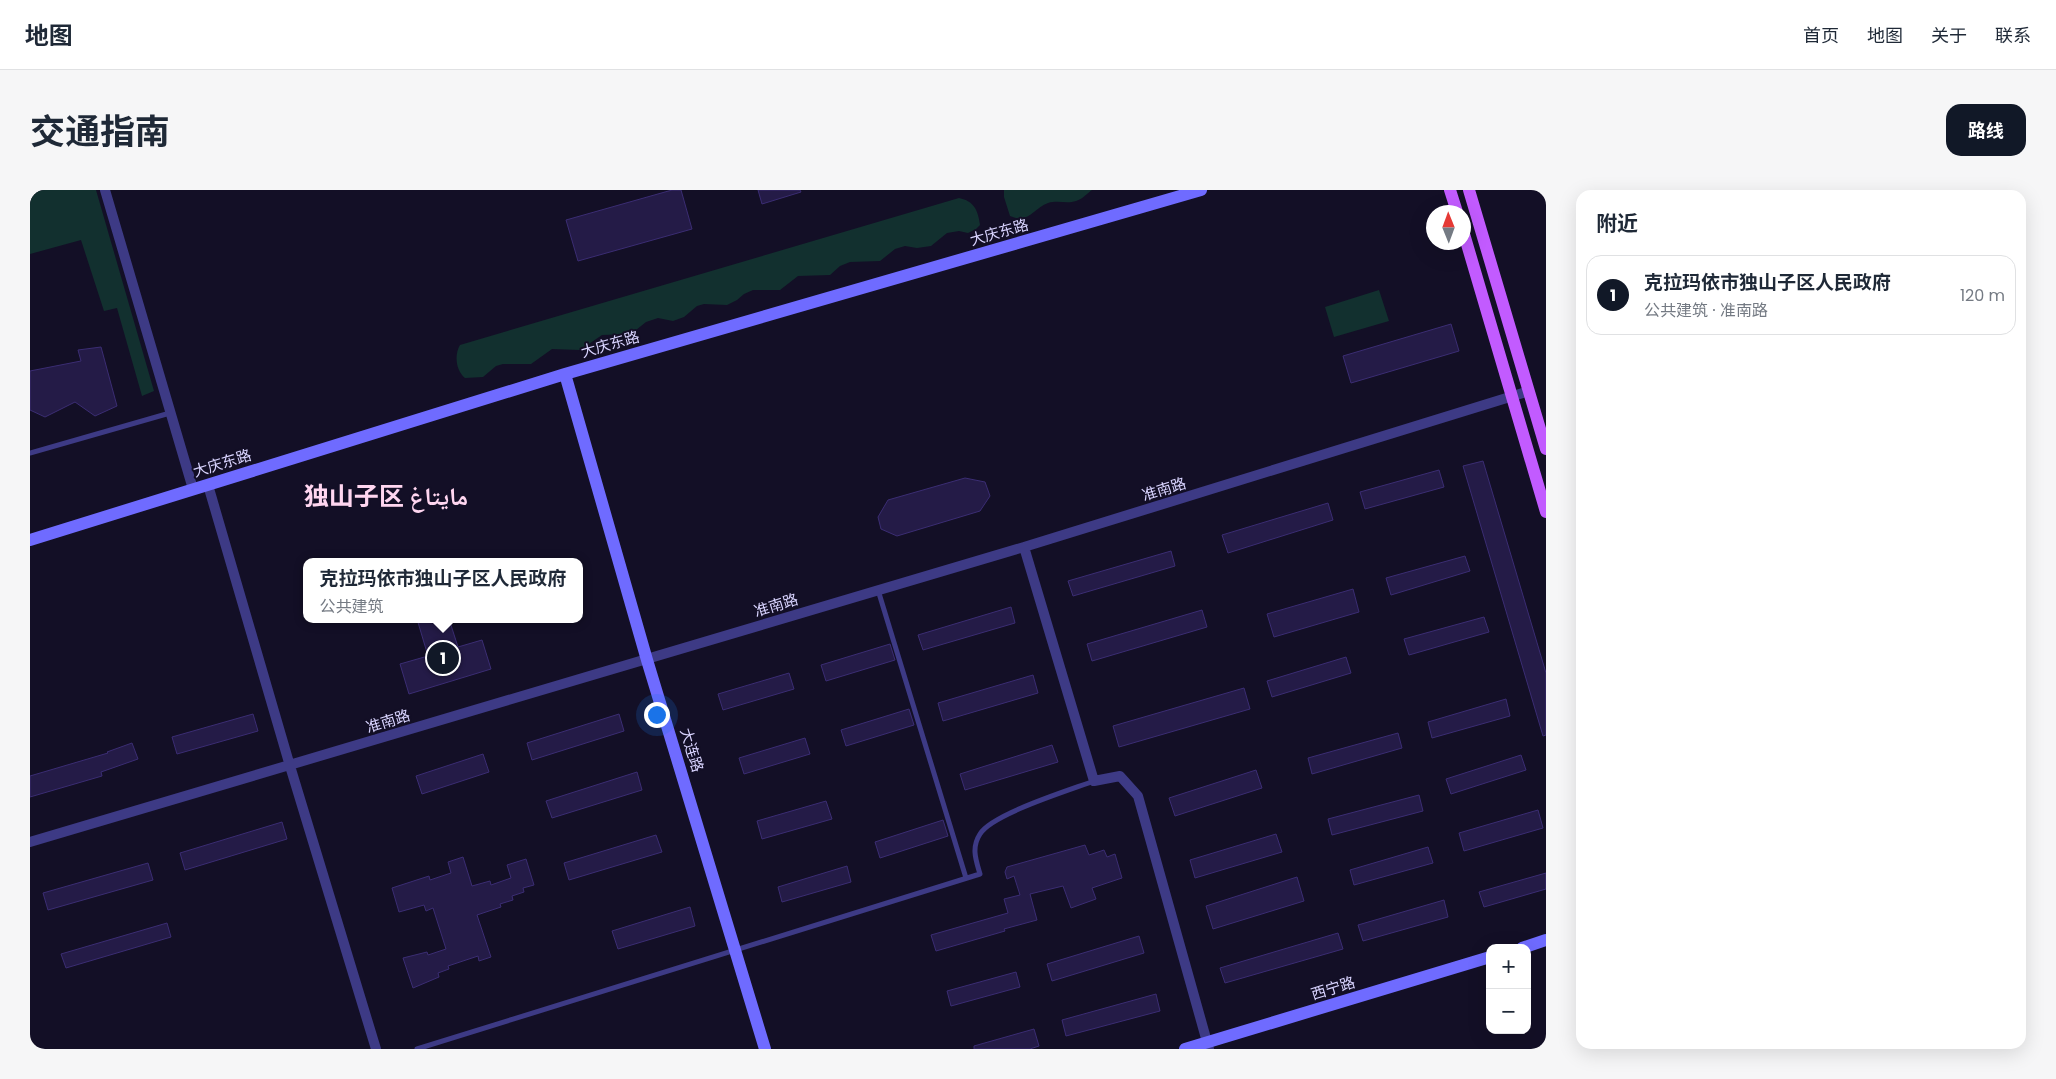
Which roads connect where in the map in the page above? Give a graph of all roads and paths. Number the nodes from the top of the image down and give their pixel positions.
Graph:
1 (105, 190) edge
2 (1201, 190) edge
3 (1450, 190) edge
4 (1469, 190) edge
5 (1455, 205) edge
6 (1469, 250) edge
7 (565, 374) junction
8 (1529, 391) junction
9 (1512, 397) junction
10 (170, 412) junction
11 (1543, 430) edge
12 (1523, 436) junction
13 (1546, 449) edge
14 (30, 453) edge
15 (208, 485) junction
16 (193, 489) junction
17 (1546, 512) edge
18 (30, 540) edge
19 (1024, 547) junction
20 (878, 590) junction
21 (648, 660) junction
22 (290, 766) junction
23 (1094, 781) junction
24 (30, 842) edge
25 (966, 878) junction
26 (1546, 940) edge
27 (1531, 945) edge
28 (735, 951) junction
29 (1486, 958) edge
30 (1208, 1046) edge
31 (376, 1049) edge
32 (417, 1049) edge
33 (765, 1049) edge
34 (1185, 1049) edge

1 - 10 street
2 - 7 main road, 大庆东路
3 - 5 main road
4 - 8 main road
6 - 9 main road
7 - 15 main road, 大庆东路
7 - 21 main road, 大连路
8 - 9 street, 准南路
8 - 11 main road
9 - 12 main road
9 - 19 street, 准南路
10 - 14 lane
10 - 16 street
11 - 12 lane
11 - 13 main road
12 - 17 main road
15 - 16 main road, 大庆东路
15 - 22 street
16 - 18 main road, 大庆东路
19 - 20 street, 准南路
19 - 23 street
20 - 21 street, 准南路
20 - 25 lane
21 - 22 street, 准南路
21 - 28 main road, 大连路
22 - 24 street, 准南路
22 - 31 street
23 - 25 lane
23 - 30 street
25 - 28 lane
26 - 27 main road
28 - 32 lane
28 - 33 main road, 大连路
29 - 30 main road, 西宁路
30 - 34 main road, 西宁路

